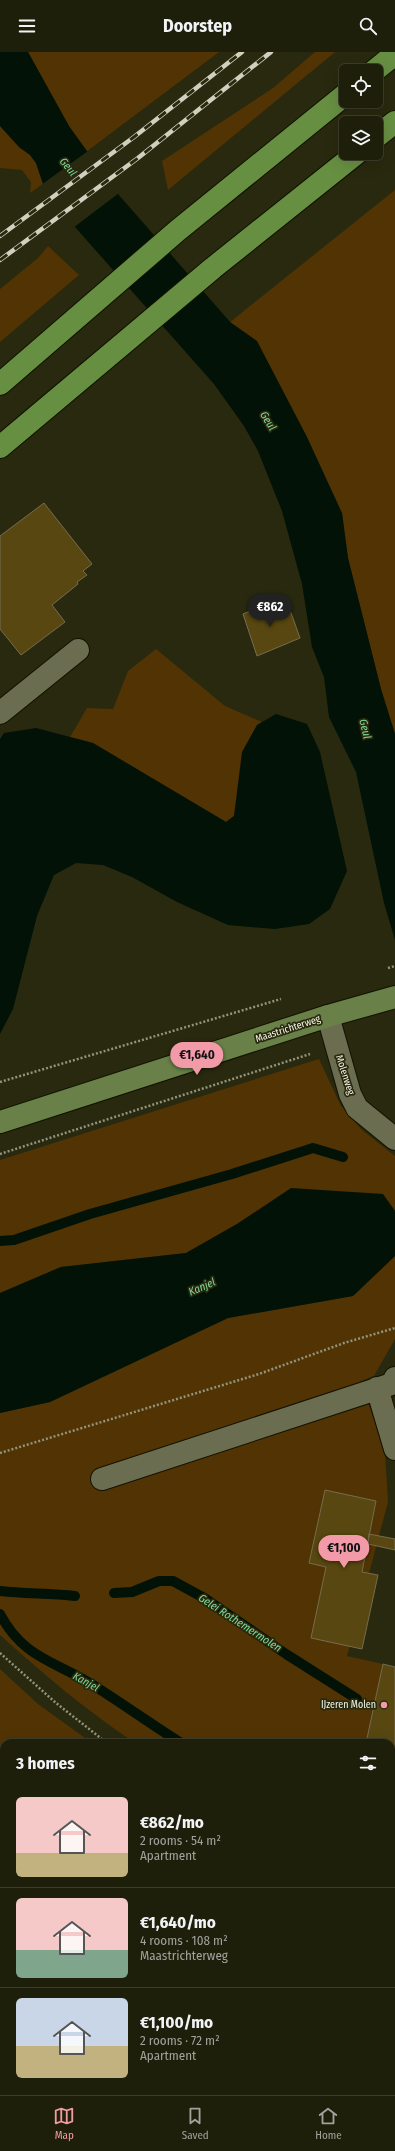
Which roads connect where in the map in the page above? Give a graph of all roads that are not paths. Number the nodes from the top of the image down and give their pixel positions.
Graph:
1 (395, 54) edge
2 (383, 64) edge
3 (339, 100) edge
4 (395, 122) edge
5 (383, 131) edge
6 (347, 160) edge
7 (0, 384) edge
8 (0, 447) edge
9 (78, 650) dead end
10 (0, 713) edge
11 (390, 999) edge
12 (328, 1016) junction
13 (0, 1122) edge
14 (395, 1139) edge
15 (386, 1383) edge
16 (395, 1450) edge
17 (102, 1478) dead end

1 - 2 highway
3 - 7 highway
4 - 5 highway
6 - 8 highway
9 - 10 street
11 - 12 main road, Maastrichterweg
12 - 13 main road, Maastrichterweg
12 - 14 street, Molenweg
15 - 16 street
15 - 17 street

